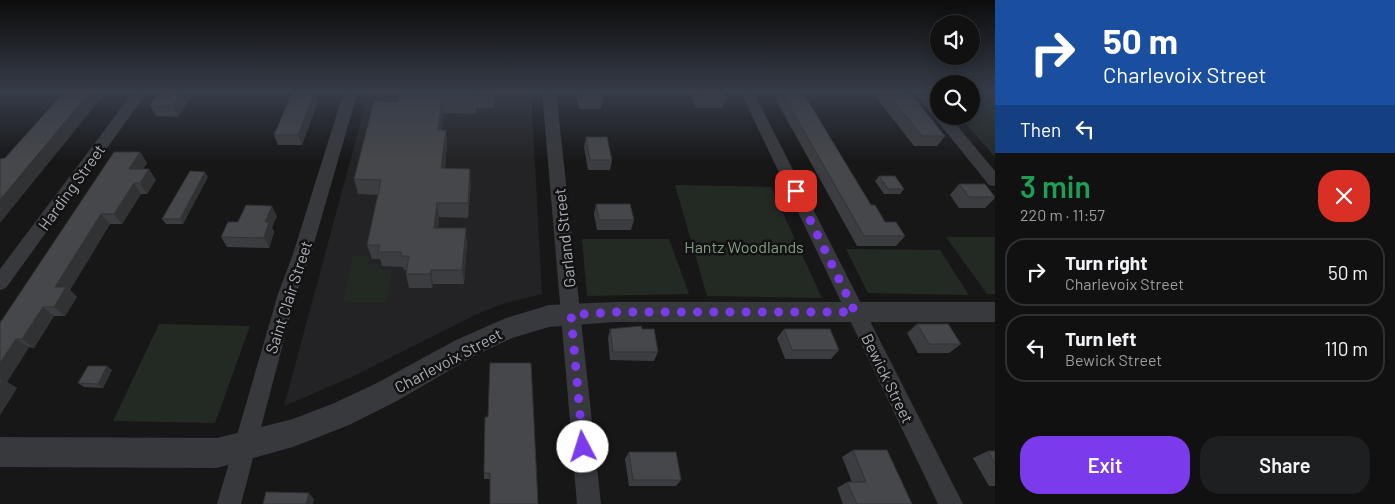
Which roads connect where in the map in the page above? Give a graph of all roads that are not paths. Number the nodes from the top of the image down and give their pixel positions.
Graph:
1 (124, 115) edge
2 (344, 115) edge
3 (551, 115) edge
4 (758, 115) edge
5 (948, 125) edge
6 (995, 181) edge
7 (0, 283) edge
8 (855, 312) junction
9 (995, 312) edge
10 (571, 315) junction
11 (244, 447) junction
12 (0, 452) edge
13 (229, 504) edge
14 (588, 504) edge
15 (951, 504) edge

1 - 7 street, Harding Street
2 - 11 street, Saint Clair Street
3 - 10 street, Garland Street
4 - 8 street, Bewick Street
5 - 6 street
8 - 9 street, Charlevoix Street
8 - 10 street, Charlevoix Street
8 - 15 street, Bewick Street
10 - 11 street, Charlevoix Street
10 - 14 street, Garland Street
11 - 12 street, Charlevoix Street
11 - 13 street, Saint Clair Street

